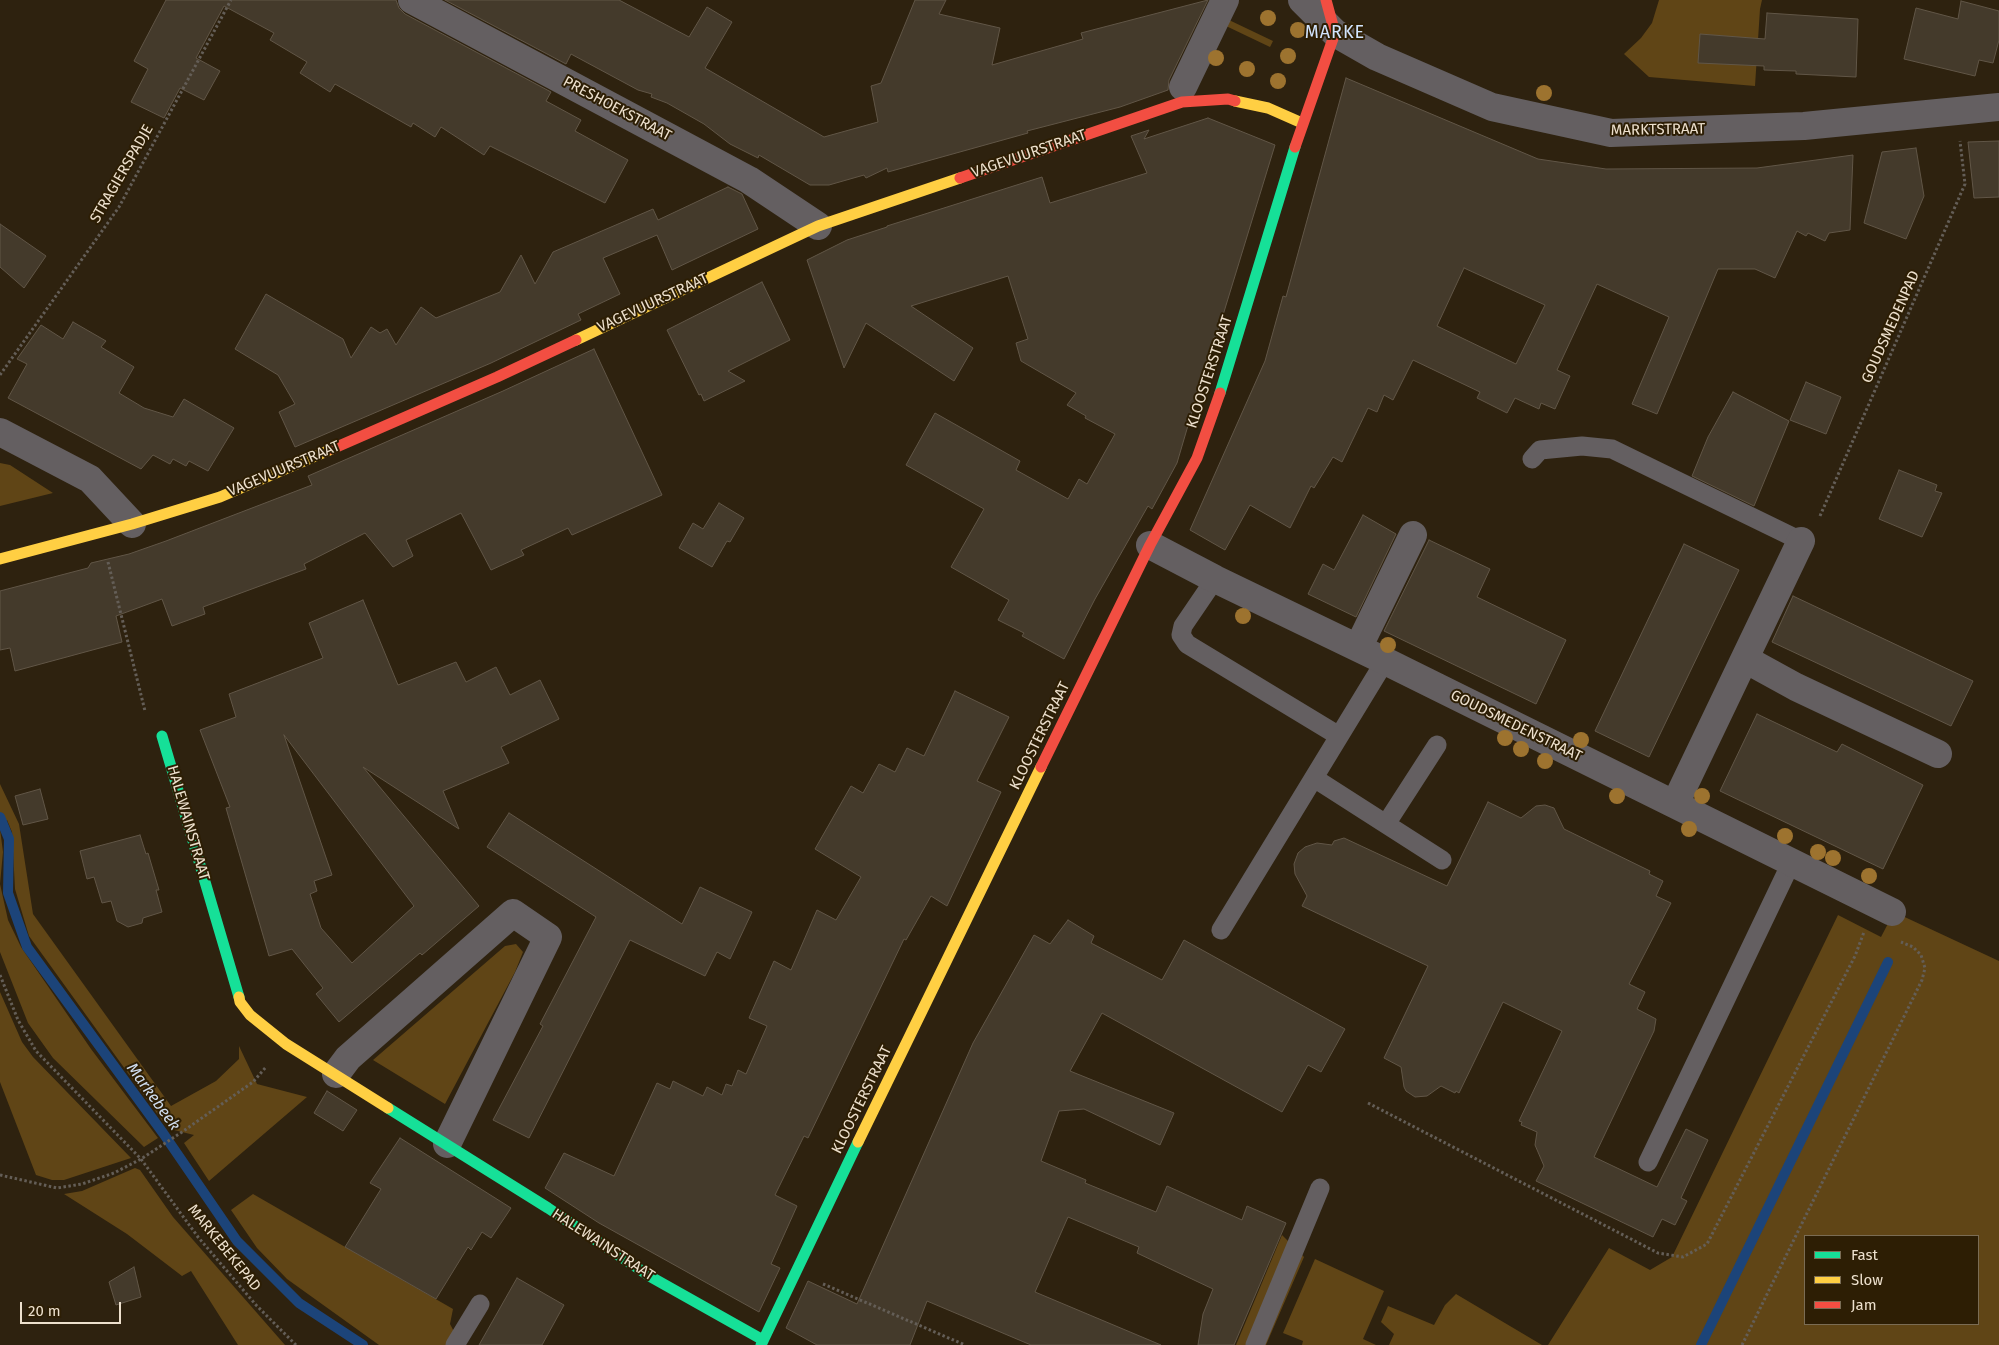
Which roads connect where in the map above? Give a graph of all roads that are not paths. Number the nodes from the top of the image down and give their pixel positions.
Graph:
1 (412, 0) edge
2 (1225, 0) edge
3 (1302, 0) edge
4 (1326, 0) edge
5 (1335, 33) junction
6 (1182, 95) junction
7 (1999, 108) edge
8 (1302, 123) junction
9 (818, 226) junction
10 (0, 432) edge
11 (1532, 459) dead end
12 (132, 524) junction
13 (1413, 535) dead end
14 (1801, 541) joint
15 (1150, 545) junction
16 (0, 559) edge
17 (1215, 579) junction
18 (1358, 648) junction
19 (1745, 659) junction
20 (1385, 661) junction
21 (162, 736) road end
22 (1339, 736) junction
23 (1437, 745) dead end
24 (1938, 754) dead end
25 (1314, 778) junction
26 (1675, 804) junction
27 (1386, 824) junction
28 (1442, 860) dead end
29 (1791, 863) junction
30 (1892, 912) road end
31 (1221, 930) dead end
32 (336, 1074) junction
33 (447, 1144) junction
34 (1648, 1162) dead end
35 (1320, 1188) dead end
36 (480, 1304) dead end
37 (762, 1342) edge
38 (455, 1345) edge
39 (1255, 1345) edge

1 - 9 street, PRESHOEKSTRAAT
2 - 6 street
3 - 5 street, MARKTSTRAAT
4 - 5 street
5 - 7 street, MARKTSTRAAT
5 - 8 street, KLOOSTERSTRAAT
6 - 8 street, VAGEVUURSTRAAT
6 - 9 street, VAGEVUURSTRAAT
8 - 15 street, KLOOSTERSTRAAT
9 - 12 street, VAGEVUURSTRAAT
10 - 12 street
11 - 14 lane
12 - 16 street, VAGEVUURSTRAAT
13 - 18 street
14 - 19 street
15 - 17 street, GOUDSMEDENSTRAAT
15 - 37 street, KLOOSTERSTRAAT
17 - 18 street, GOUDSMEDENSTRAAT
17 - 22 lane
18 - 20 street, GOUDSMEDENSTRAAT
19 - 24 street
19 - 26 street
20 - 22 lane
20 - 26 street, GOUDSMEDENSTRAAT
21 - 32 street, HALEWAINSTRAAT
22 - 25 lane
23 - 27 lane
25 - 27 lane
25 - 31 lane
26 - 29 street, GOUDSMEDENSTRAAT
27 - 28 lane
29 - 30 street, GOUDSMEDENSTRAAT
29 - 34 lane
32 - 33 street, HALEWAINSTRAAT
32 - 33 street
33 - 37 street, HALEWAINSTRAAT
35 - 39 lane
36 - 38 lane

